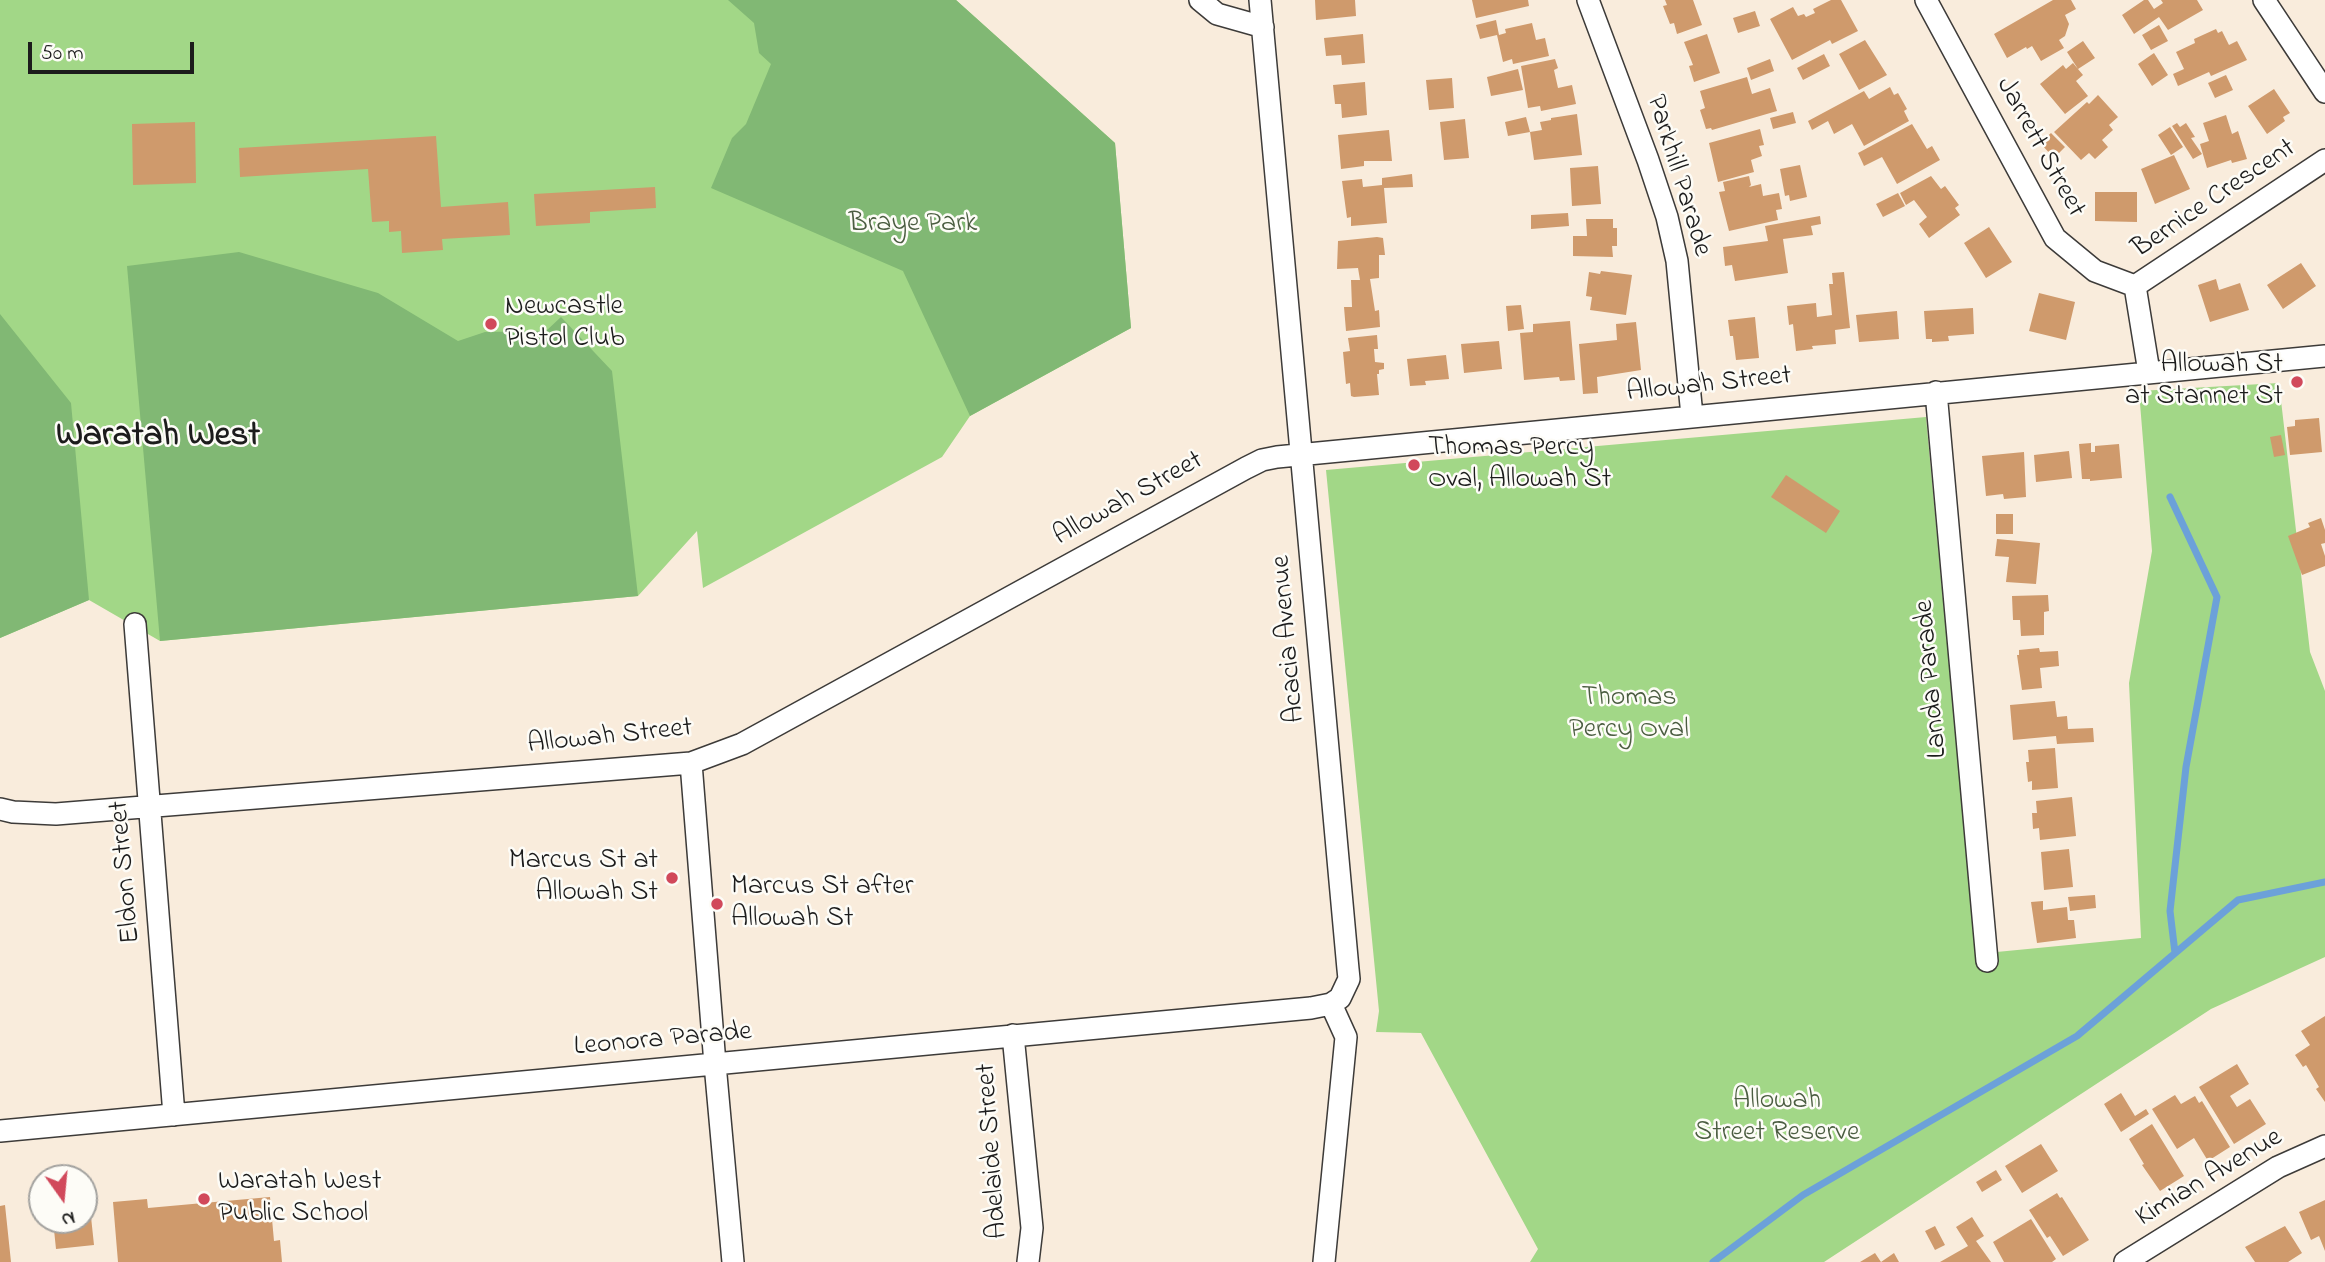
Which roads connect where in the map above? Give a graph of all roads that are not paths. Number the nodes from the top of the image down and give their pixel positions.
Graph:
1 (1200, 0) edge
2 (1260, 0) edge
3 (1588, 0) edge
4 (1926, 0) edge
5 (2264, 0) edge
6 (1263, 27) junction
7 (2325, 92) edge
8 (2325, 160) edge
9 (2135, 286) junction
10 (2325, 356) edge
11 (2149, 372) junction
12 (1936, 392) junction
13 (1692, 416) junction
14 (1300, 454) junction
15 (135, 624) dead end
16 (691, 763) junction
17 (150, 806) junction
18 (0, 809) edge
19 (1987, 961) dead end
20 (1331, 1004) junction
21 (1013, 1035) junction
22 (715, 1064) junction
23 (174, 1115) junction
24 (0, 1131) edge
25 (2325, 1146) edge
26 (733, 1262) edge
27 (1028, 1262) edge
28 (1324, 1262) edge
29 (2125, 1262) edge

1 - 6 street
2 - 6 street, Acacia Avenue
3 - 13 street, Parkhill Parade
4 - 9 street, Jarrett Street
5 - 7 street
6 - 14 street, Acacia Avenue
8 - 9 street, Bernice Crescent
9 - 11 street
10 - 11 street, Allowah Street
11 - 12 street, Allowah Street
12 - 13 street, Allowah Street
12 - 19 street, Landa Parade
13 - 14 street, Allowah Street
14 - 16 street, Allowah Street
14 - 20 street, Acacia Avenue
15 - 17 street, Eldon Street
16 - 17 street, Allowah Street
16 - 22 street
17 - 18 street, Allowah Street
17 - 23 street, Eldon Street
20 - 21 street, Leonora Parade
20 - 28 street
21 - 22 street, Leonora Parade
21 - 27 street, Adelaide Street
22 - 23 street, Leonora Parade
22 - 26 street
23 - 24 street, Leonora Parade
25 - 29 street, Kimian Avenue

